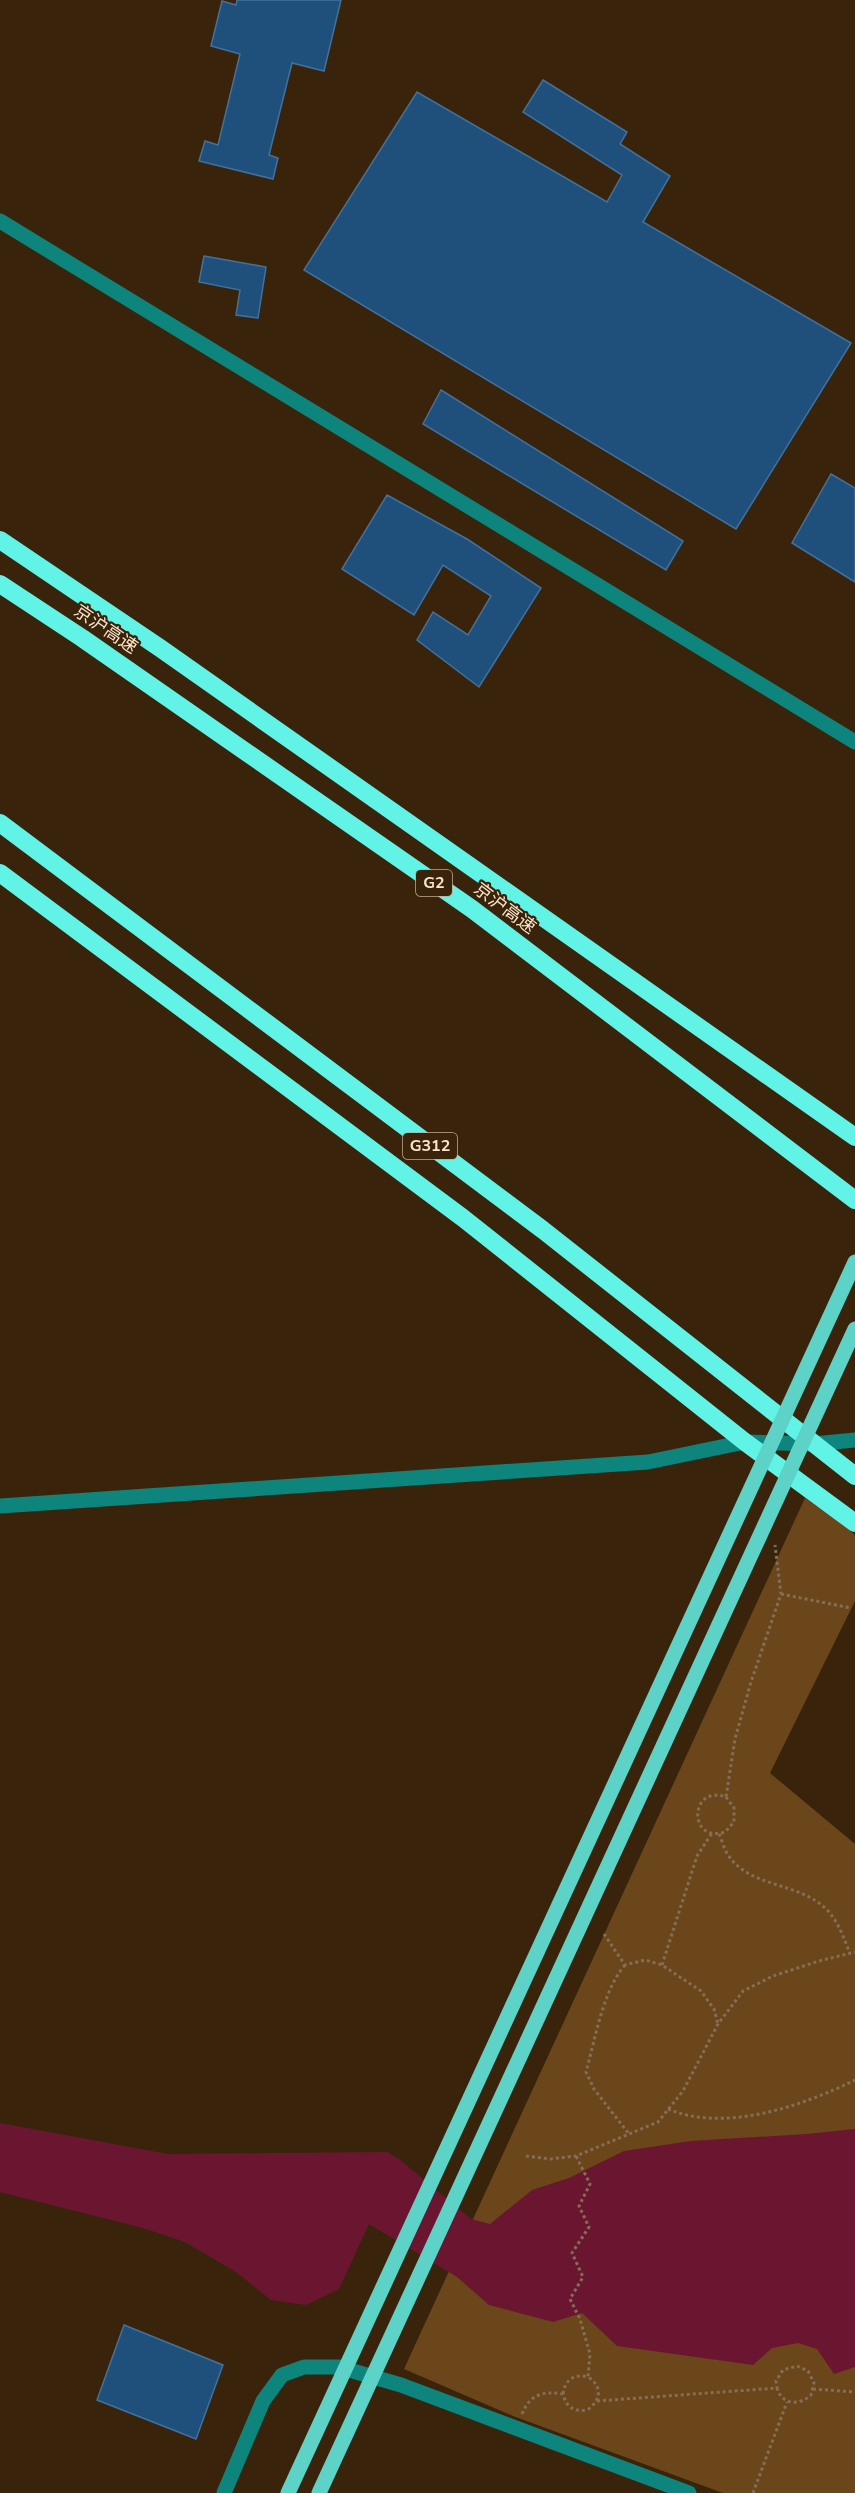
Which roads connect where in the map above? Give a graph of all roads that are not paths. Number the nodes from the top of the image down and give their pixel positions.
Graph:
1 (0, 221) edge
2 (0, 540) edge
3 (0, 584) edge
4 (855, 742) edge
5 (0, 824) edge
6 (0, 873) edge
7 (0, 879) edge
8 (23, 890) junction
9 (855, 1137) edge
10 (855, 1200) edge
11 (855, 1262) edge
12 (855, 1329) edge
13 (855, 1440) edge
14 (745, 1442) junction
15 (814, 1444) junction
16 (855, 1476) edge
17 (0, 1506) edge
18 (855, 1523) edge
19 (224, 2493) edge
20 (288, 2493) edge
21 (319, 2493) edge
22 (689, 2493) edge

1 - 4 street
2 - 9 highway, 京沪高速 / G2
3 - 10 highway, 京沪高速 / G2
5 - 15 highway, G312
6 - 8 highway, G312
7 - 8 highway
8 - 14 highway, G312
11 - 20 main road, bridge
12 - 21 main road, bridge
13 - 15 street
14 - 15 street
14 - 17 street
14 - 18 highway, G312
15 - 16 highway, G312
19 - 22 street

